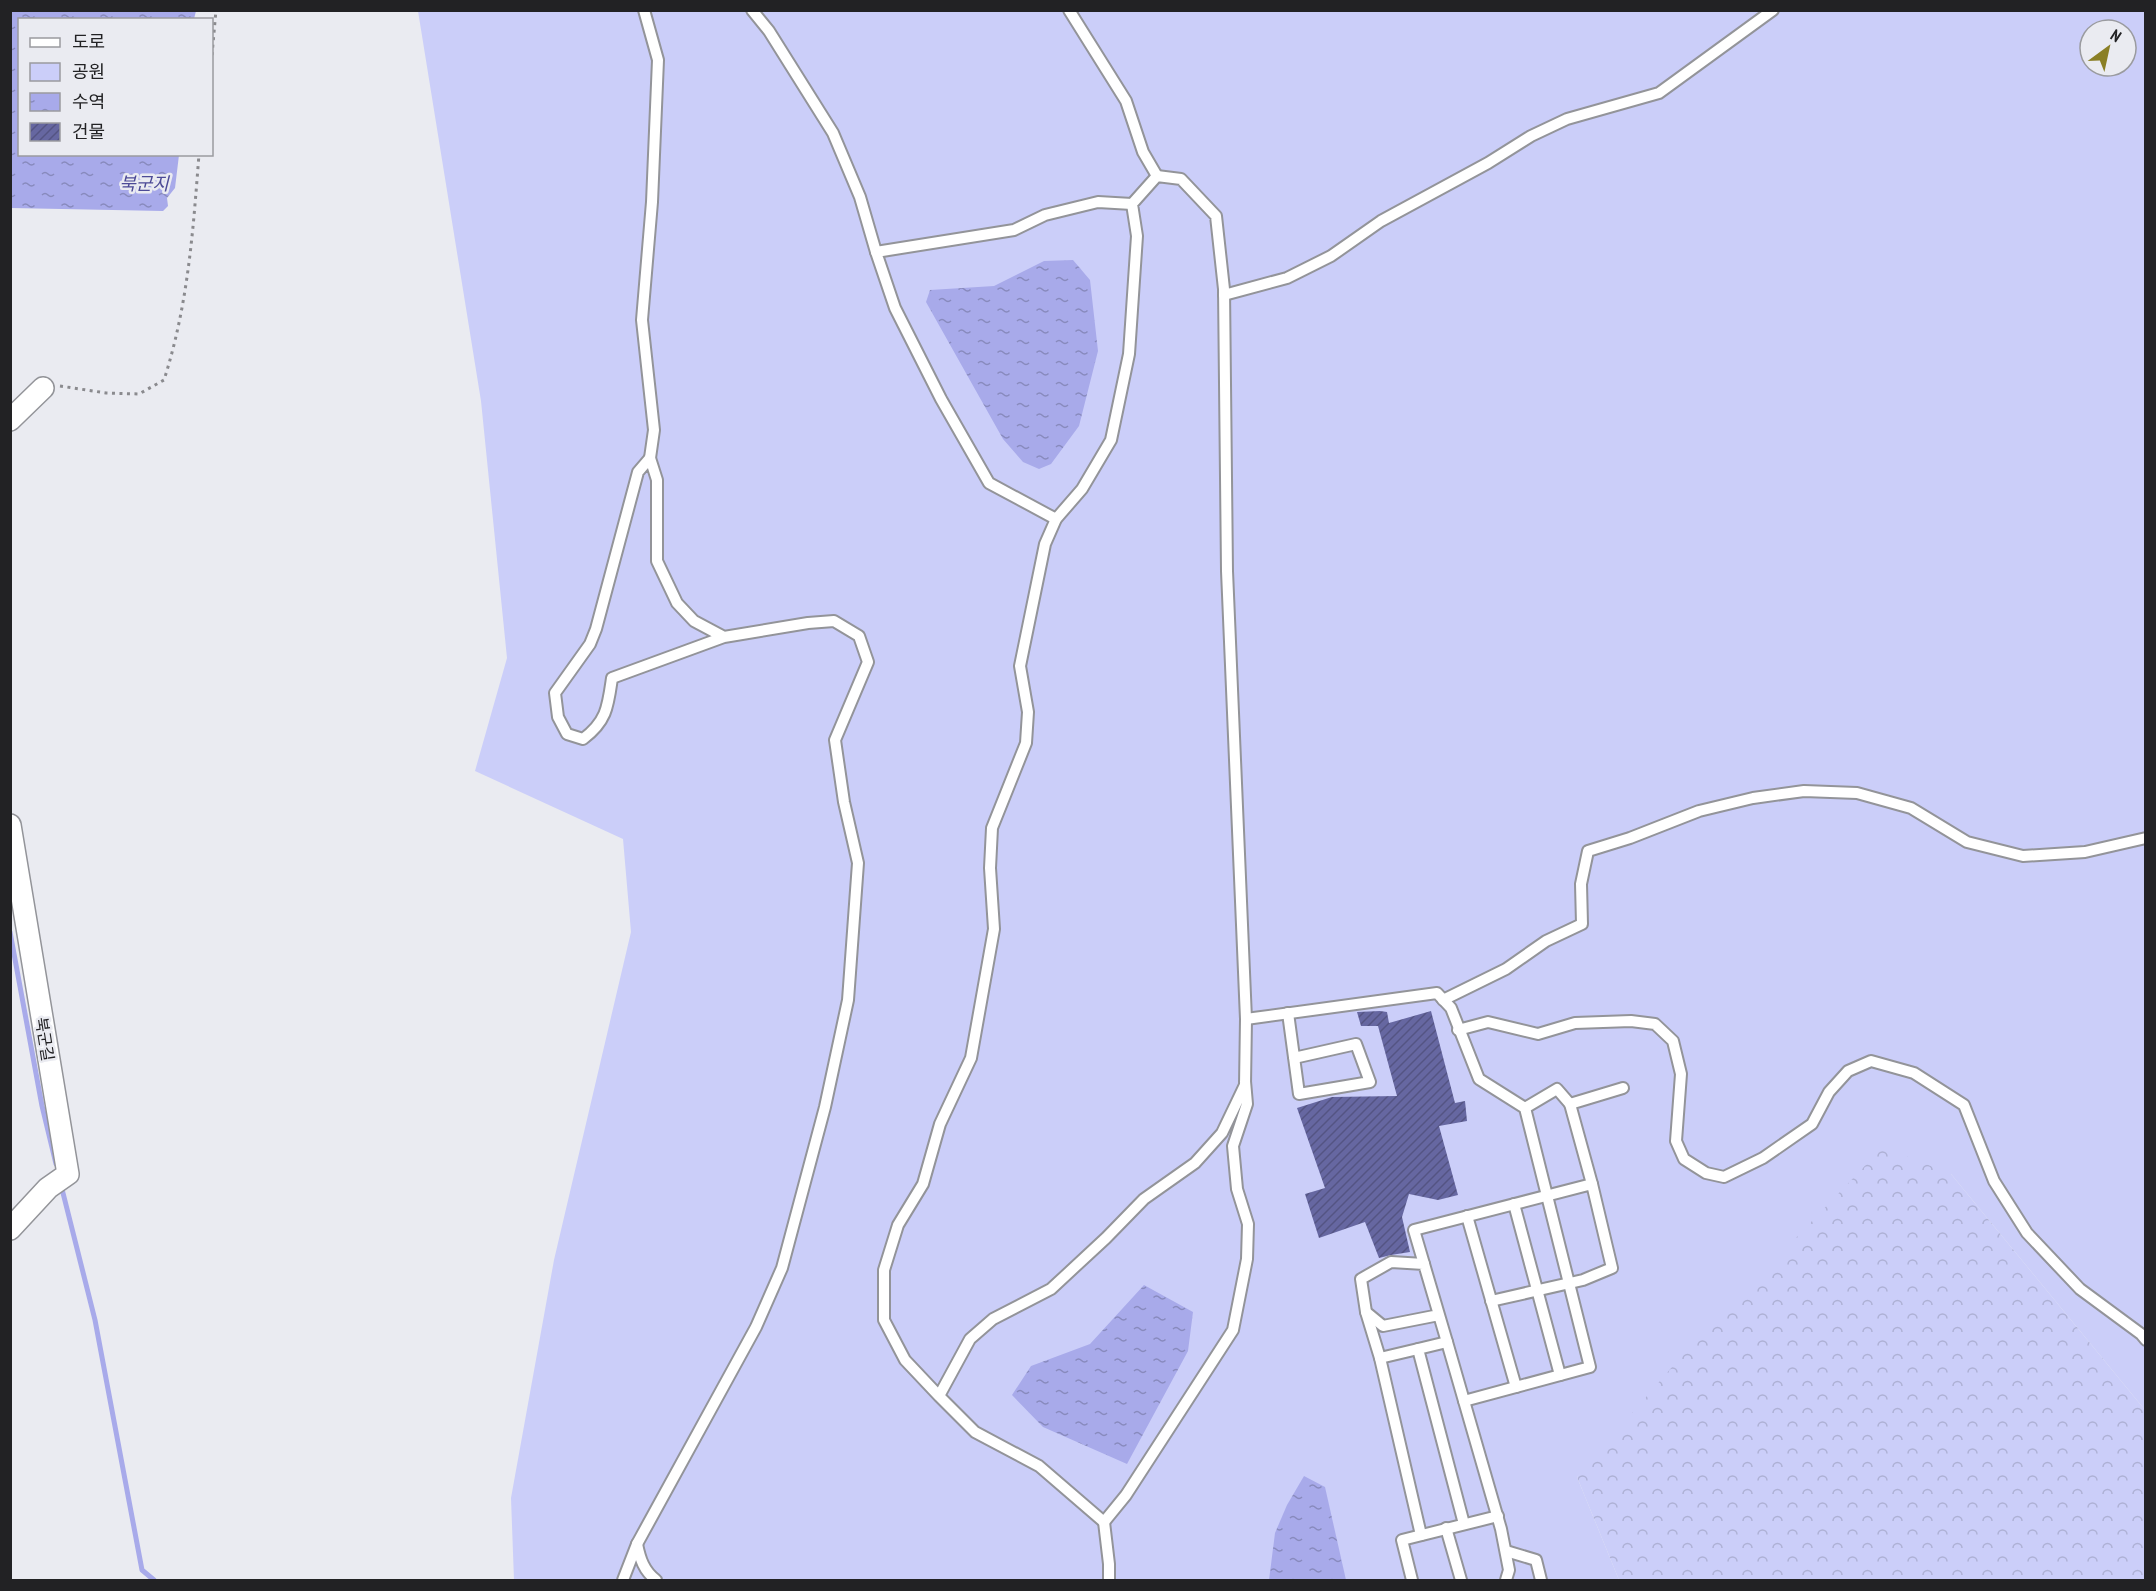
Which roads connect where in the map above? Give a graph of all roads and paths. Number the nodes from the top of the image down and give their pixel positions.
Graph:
1 (216, 10) edge
2 (644, 10) edge
3 (752, 10) edge
4 (1069, 10) edge
5 (1773, 10) edge
6 (213, 44) edge
7 (199, 156) edge
8 (1157, 176) junction
9 (1132, 204) junction
10 (876, 252) junction
11 (1224, 295) junction
12 (43, 388) joint
13 (10, 420) edge
14 (650, 458) junction
15 (1056, 519) junction
16 (724, 637) junction
17 (10, 825) edge
18 (2145, 838) edge
19 (1443, 1000) junction
20 (1288, 1013) junction
21 (1246, 1019) junction
22 (1458, 1030) junction
23 (1294, 1058) junction
24 (1245, 1081) junction
25 (1623, 1088) dead end
26 (1570, 1104) junction
27 (1526, 1108) junction
28 (1592, 1184) junction
29 (1547, 1195) junction
30 (1514, 1204) junction
31 (1467, 1216) junction
32 (10, 1229) edge
33 (1424, 1264) junction
34 (1569, 1283) junction
35 (1537, 1291) junction
36 (1491, 1301) junction
37 (1366, 1312) junction
38 (1439, 1315) junction
39 (2145, 1340) edge
40 (1448, 1342) junction
41 (1418, 1349) junction
42 (1380, 1358) junction
43 (1560, 1375) junction
44 (1516, 1387) junction
45 (939, 1396) junction
46 (1464, 1401) junction
47 (1498, 1516) junction
48 (1104, 1522) junction
49 (1464, 1524) junction
50 (1446, 1528) junction
51 (1421, 1535) junction
52 (638, 1544) junction
53 (1506, 1551) junction
54 (622, 1581) edge
55 (656, 1581) edge
56 (1108, 1581) edge
57 (1412, 1581) edge
58 (1461, 1581) edge
59 (1506, 1581) edge
60 (1541, 1581) edge

1 - 6 path
2 - 14 lane
3 - 10 lane
4 - 8 lane
5 - 11 lane
7 - 12 path
8 - 9 lane
8 - 11 lane
9 - 10 lane
9 - 15 lane
10 - 15 lane
11 - 21 lane
12 - 13 street
14 - 16 lane
14 - 16 lane
15 - 45 lane
16 - 52 lane
17 - 32 street, 북군길
18 - 19 lane
19 - 20 lane
19 - 22 lane
20 - 21 lane
20 - 23 lane
21 - 24 lane
22 - 27 lane
22 - 39 lane
23 - 23 lane
24 - 45 lane
24 - 48 lane
25 - 26 lane
26 - 27 lane
26 - 28 lane
27 - 29 lane
28 - 29 lane
28 - 34 lane
29 - 30 lane
29 - 34 lane
30 - 31 lane
30 - 35 lane
31 - 33 lane
31 - 36 lane
33 - 37 lane
33 - 38 lane
34 - 35 lane
34 - 43 lane
35 - 36 lane
35 - 43 lane
36 - 44 lane
37 - 38 lane
37 - 42 lane
38 - 40 lane
40 - 41 lane
40 - 46 lane
41 - 42 lane
41 - 49 lane
42 - 51 lane
43 - 44 lane
44 - 46 lane
45 - 48 lane
46 - 47 lane
47 - 49 lane
47 - 53 lane
48 - 56 lane
49 - 50 lane
50 - 51 lane
50 - 58 lane
51 - 57 lane
52 - 54 lane
52 - 55 lane
53 - 59 lane
53 - 60 lane

